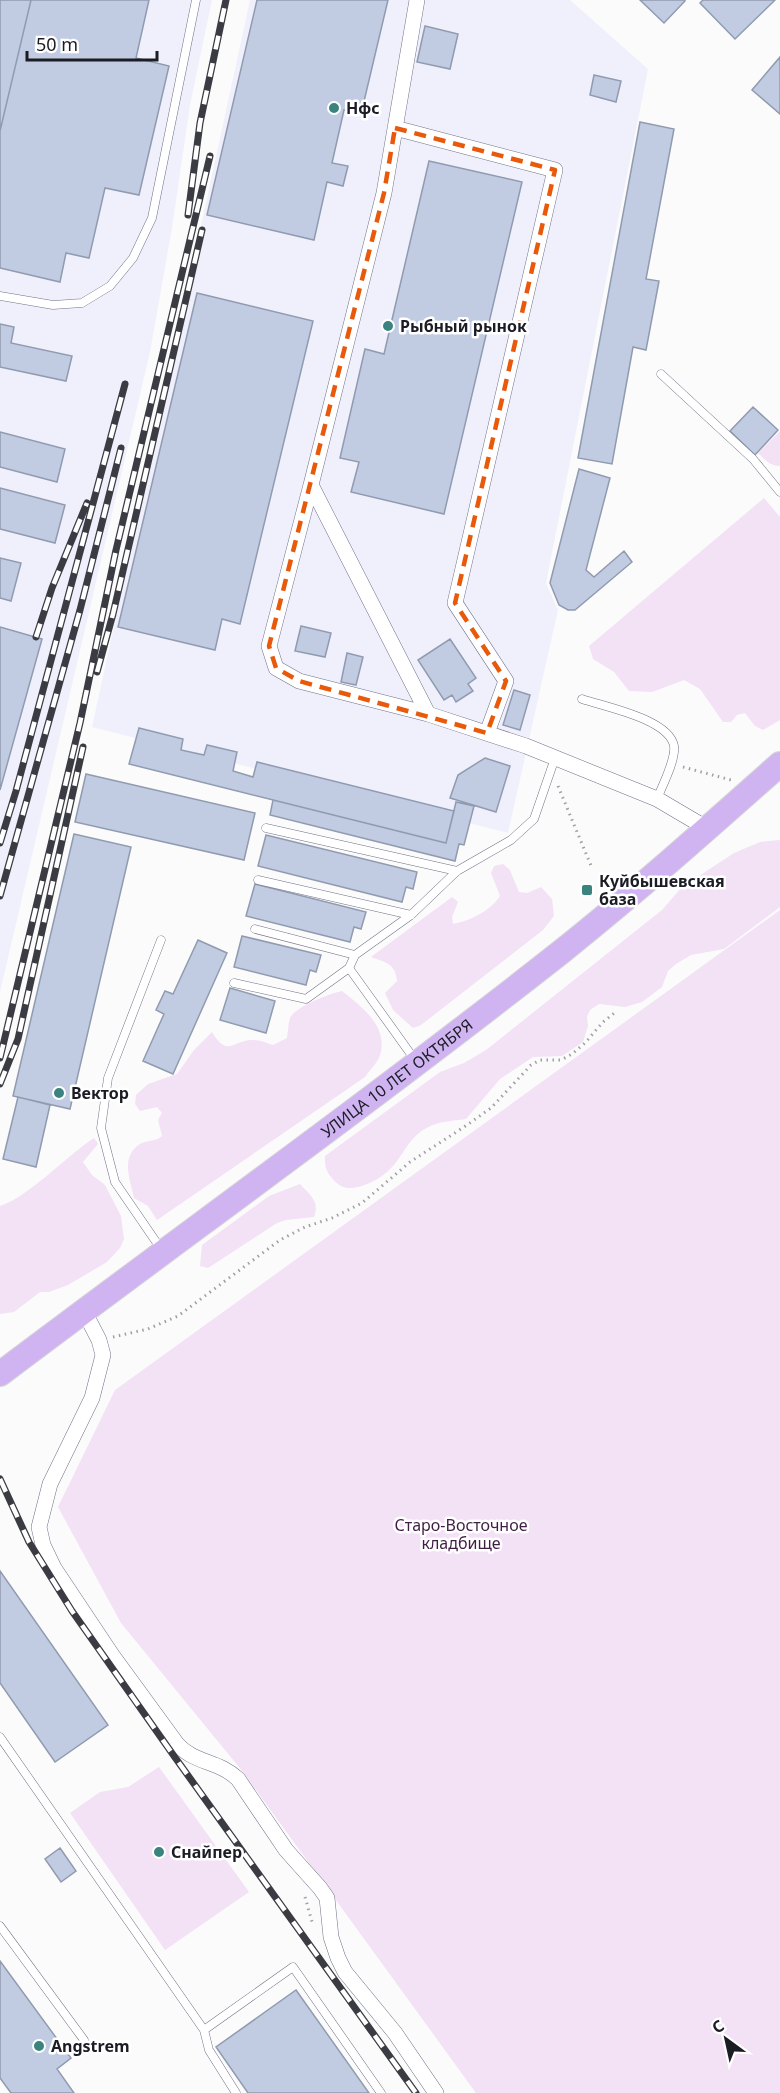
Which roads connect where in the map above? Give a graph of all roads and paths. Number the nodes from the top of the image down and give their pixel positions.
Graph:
1 (196, 0) edge
2 (417, 0) edge
3 (395, 128) junction
4 (0, 297) edge
5 (661, 375) dead end
6 (310, 485) junction
7 (780, 492) edge
8 (582, 699) dead end
9 (428, 714) junction
10 (487, 733) junction
11 (554, 764) junction
12 (671, 764) junction
13 (780, 764) edge
14 (733, 781) dead end
15 (657, 799) junction
16 (266, 828) dead end
17 (708, 829) junction
18 (592, 868) dead end
19 (457, 871) junction
20 (258, 880) dead end
21 (411, 915) junction
22 (255, 928) dead end
23 (161, 940) dead end
24 (355, 955) junction
25 (349, 968) junction
26 (234, 983) dead end
27 (617, 1011) dead end
28 (418, 1063) junction
29 (164, 1253) junction
30 (84, 1311) junction
31 (99, 1340) junction
32 (0, 1374) edge
33 (0, 1737) edge
34 (0, 1926) edge
35 (204, 2030) junction
36 (84, 2040) dead end
37 (236, 2093) edge
38 (381, 2093) edge
39 (436, 2093) edge

1 - 4 lane
2 - 3 street
3 - 6 street
3 - 10 street
5 - 7 lane
6 - 9 street
6 - 9 street
8 - 12 lane
9 - 10 street
10 - 11 street
11 - 15 street
11 - 18 path
11 - 19 lane
12 - 14 path
12 - 15 lane
13 - 17 main road, УЛИЦА 10 ЛЕТ ОКТЯБРЯ
15 - 17 street
16 - 19 lane
17 - 28 main road, УЛИЦА 10 ЛЕТ ОКТЯБРЯ
19 - 21 lane
20 - 21 lane
21 - 24 lane
22 - 24 lane
23 - 29 lane
24 - 25 lane
25 - 26 lane
25 - 28 lane
27 - 31 path
28 - 29 main road, УЛИЦА 10 ЛЕТ ОКТЯБРЯ
29 - 30 main road, УЛИЦА 10 ЛЕТ ОКТЯБРЯ
30 - 31 street
30 - 32 main road, УЛИЦА 10 ЛЕТ ОКТЯБРЯ
31 - 39 street
33 - 35 lane
34 - 36 lane
35 - 37 lane
35 - 38 lane

